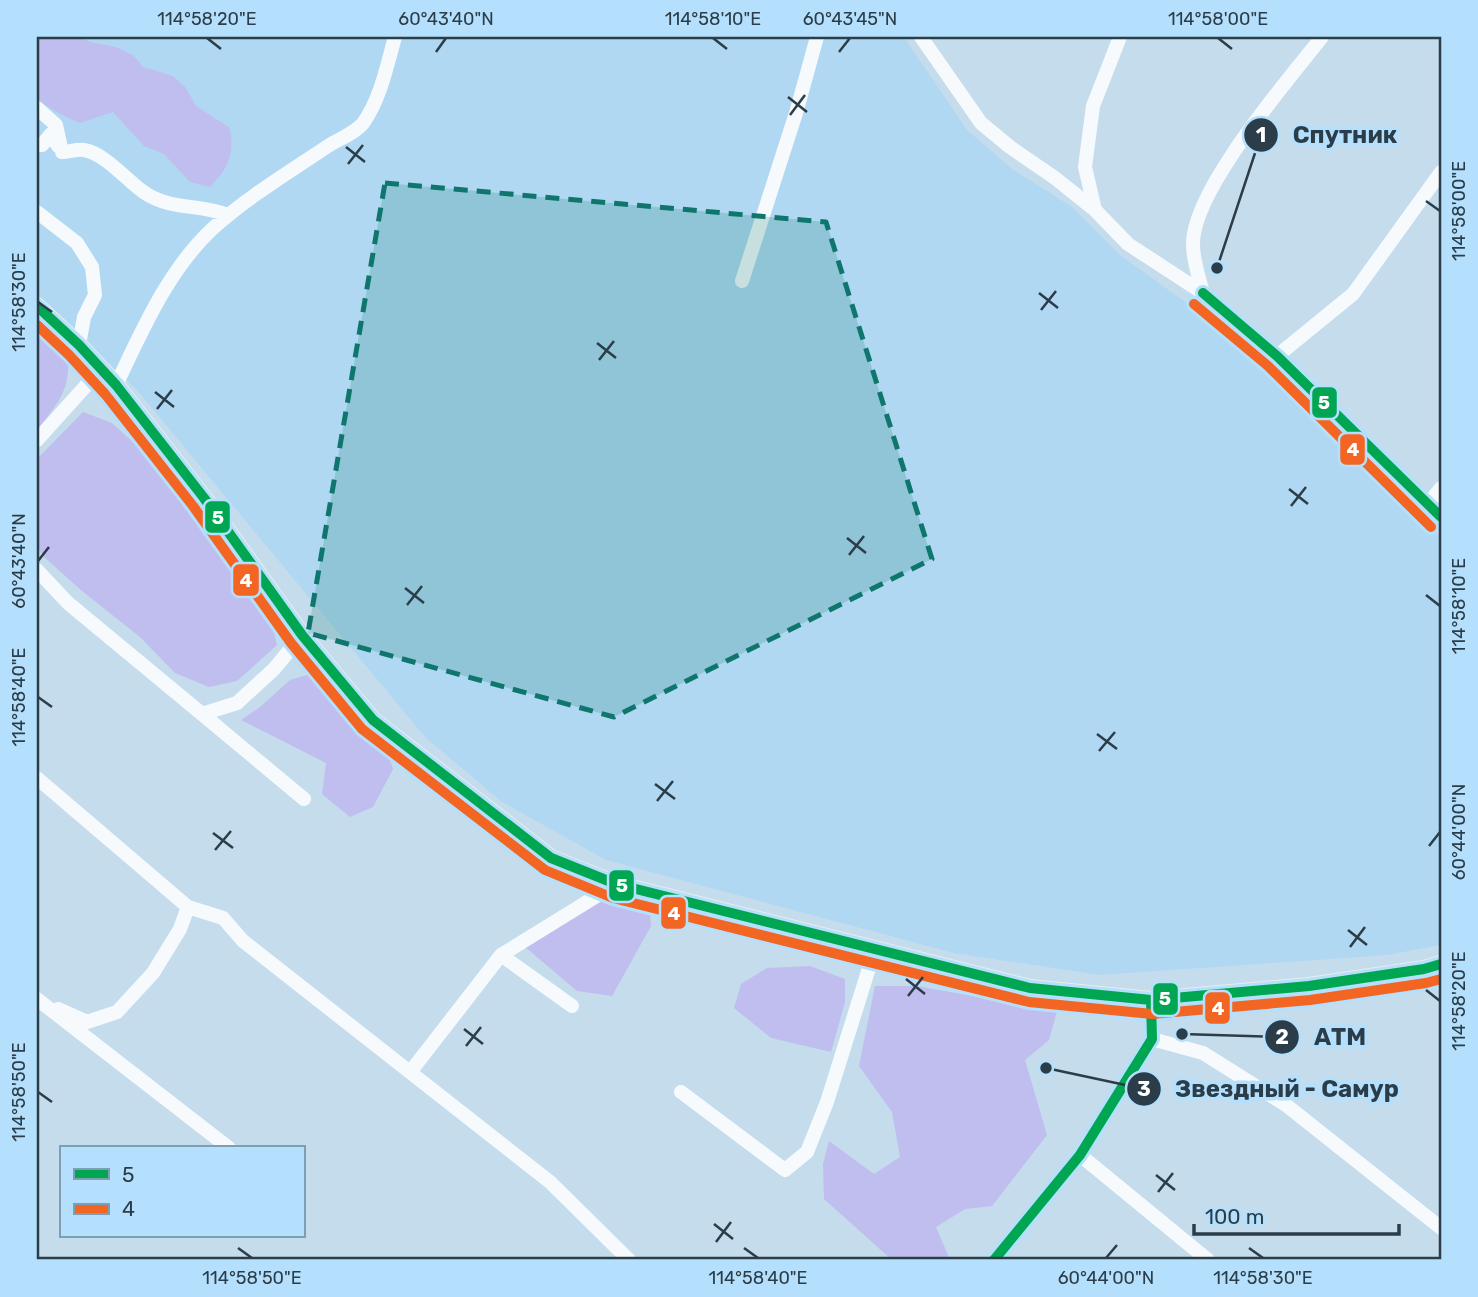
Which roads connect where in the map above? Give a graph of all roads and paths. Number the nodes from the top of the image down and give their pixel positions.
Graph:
1 (395, 37) edge
2 (817, 37) edge
3 (920, 37) edge
4 (1120, 37) edge
5 (1322, 37) edge
6 (37, 108) edge
7 (37, 145) edge
8 (62, 152) junction
9 (1441, 172) edge
10 (1095, 210) junction
11 (37, 212) edge
12 (228, 215) junction
13 (742, 281) dead end
14 (1203, 293) junction
15 (37, 306) edge
16 (79, 345) junction
17 (1277, 356) junction
18 (101, 369) junction
19 (116, 385) junction
20 (37, 440) edge
21 (1441, 488) edge
22 (1428, 504) junction
23 (1441, 517) edge
24 (37, 570) edge
25 (302, 635) junction
26 (202, 714) junction
27 (37, 778) edge
28 (303, 799) dead end
29 (616, 884) junction
30 (188, 908) junction
31 (874, 949) junction
32 (501, 955) junction
33 (1433, 966) edge
34 (1441, 982) edge
35 (37, 999) edge
36 (1151, 1000) junction
37 (572, 1006) dead end
38 (1152, 1038) junction
39 (411, 1071) junction
40 (681, 1092) dead end
41 (226, 1146) edge
42 (1080, 1155) junction
43 (1441, 1228) edge
44 (629, 1260) edge
45 (994, 1260) edge
46 (1208, 1260) edge

1 - 12 street
2 - 13 street
3 - 10 street
4 - 10 street
5 - 14 street
6 - 8 street
7 - 8 street
8 - 12 street
9 - 17 street
10 - 14 street
11 - 16 street
12 - 19 street
14 - 17 street
15 - 16 main road
16 - 18 main road
17 - 22 street
18 - 19 main road
18 - 20 street
19 - 25 main road
21 - 22 street
22 - 23 street
24 - 26 street
25 - 26 street
25 - 29 main road
26 - 28 street
27 - 30 street
29 - 31 main road
29 - 32 street
30 - 35 street
30 - 39 street
31 - 36 main road
31 - 40 street
32 - 37 street
32 - 39 street
33 - 34 street
33 - 36 main road
35 - 41 street
36 - 38 street
38 - 42 street
38 - 43 street
39 - 44 street
42 - 45 street
42 - 46 street

